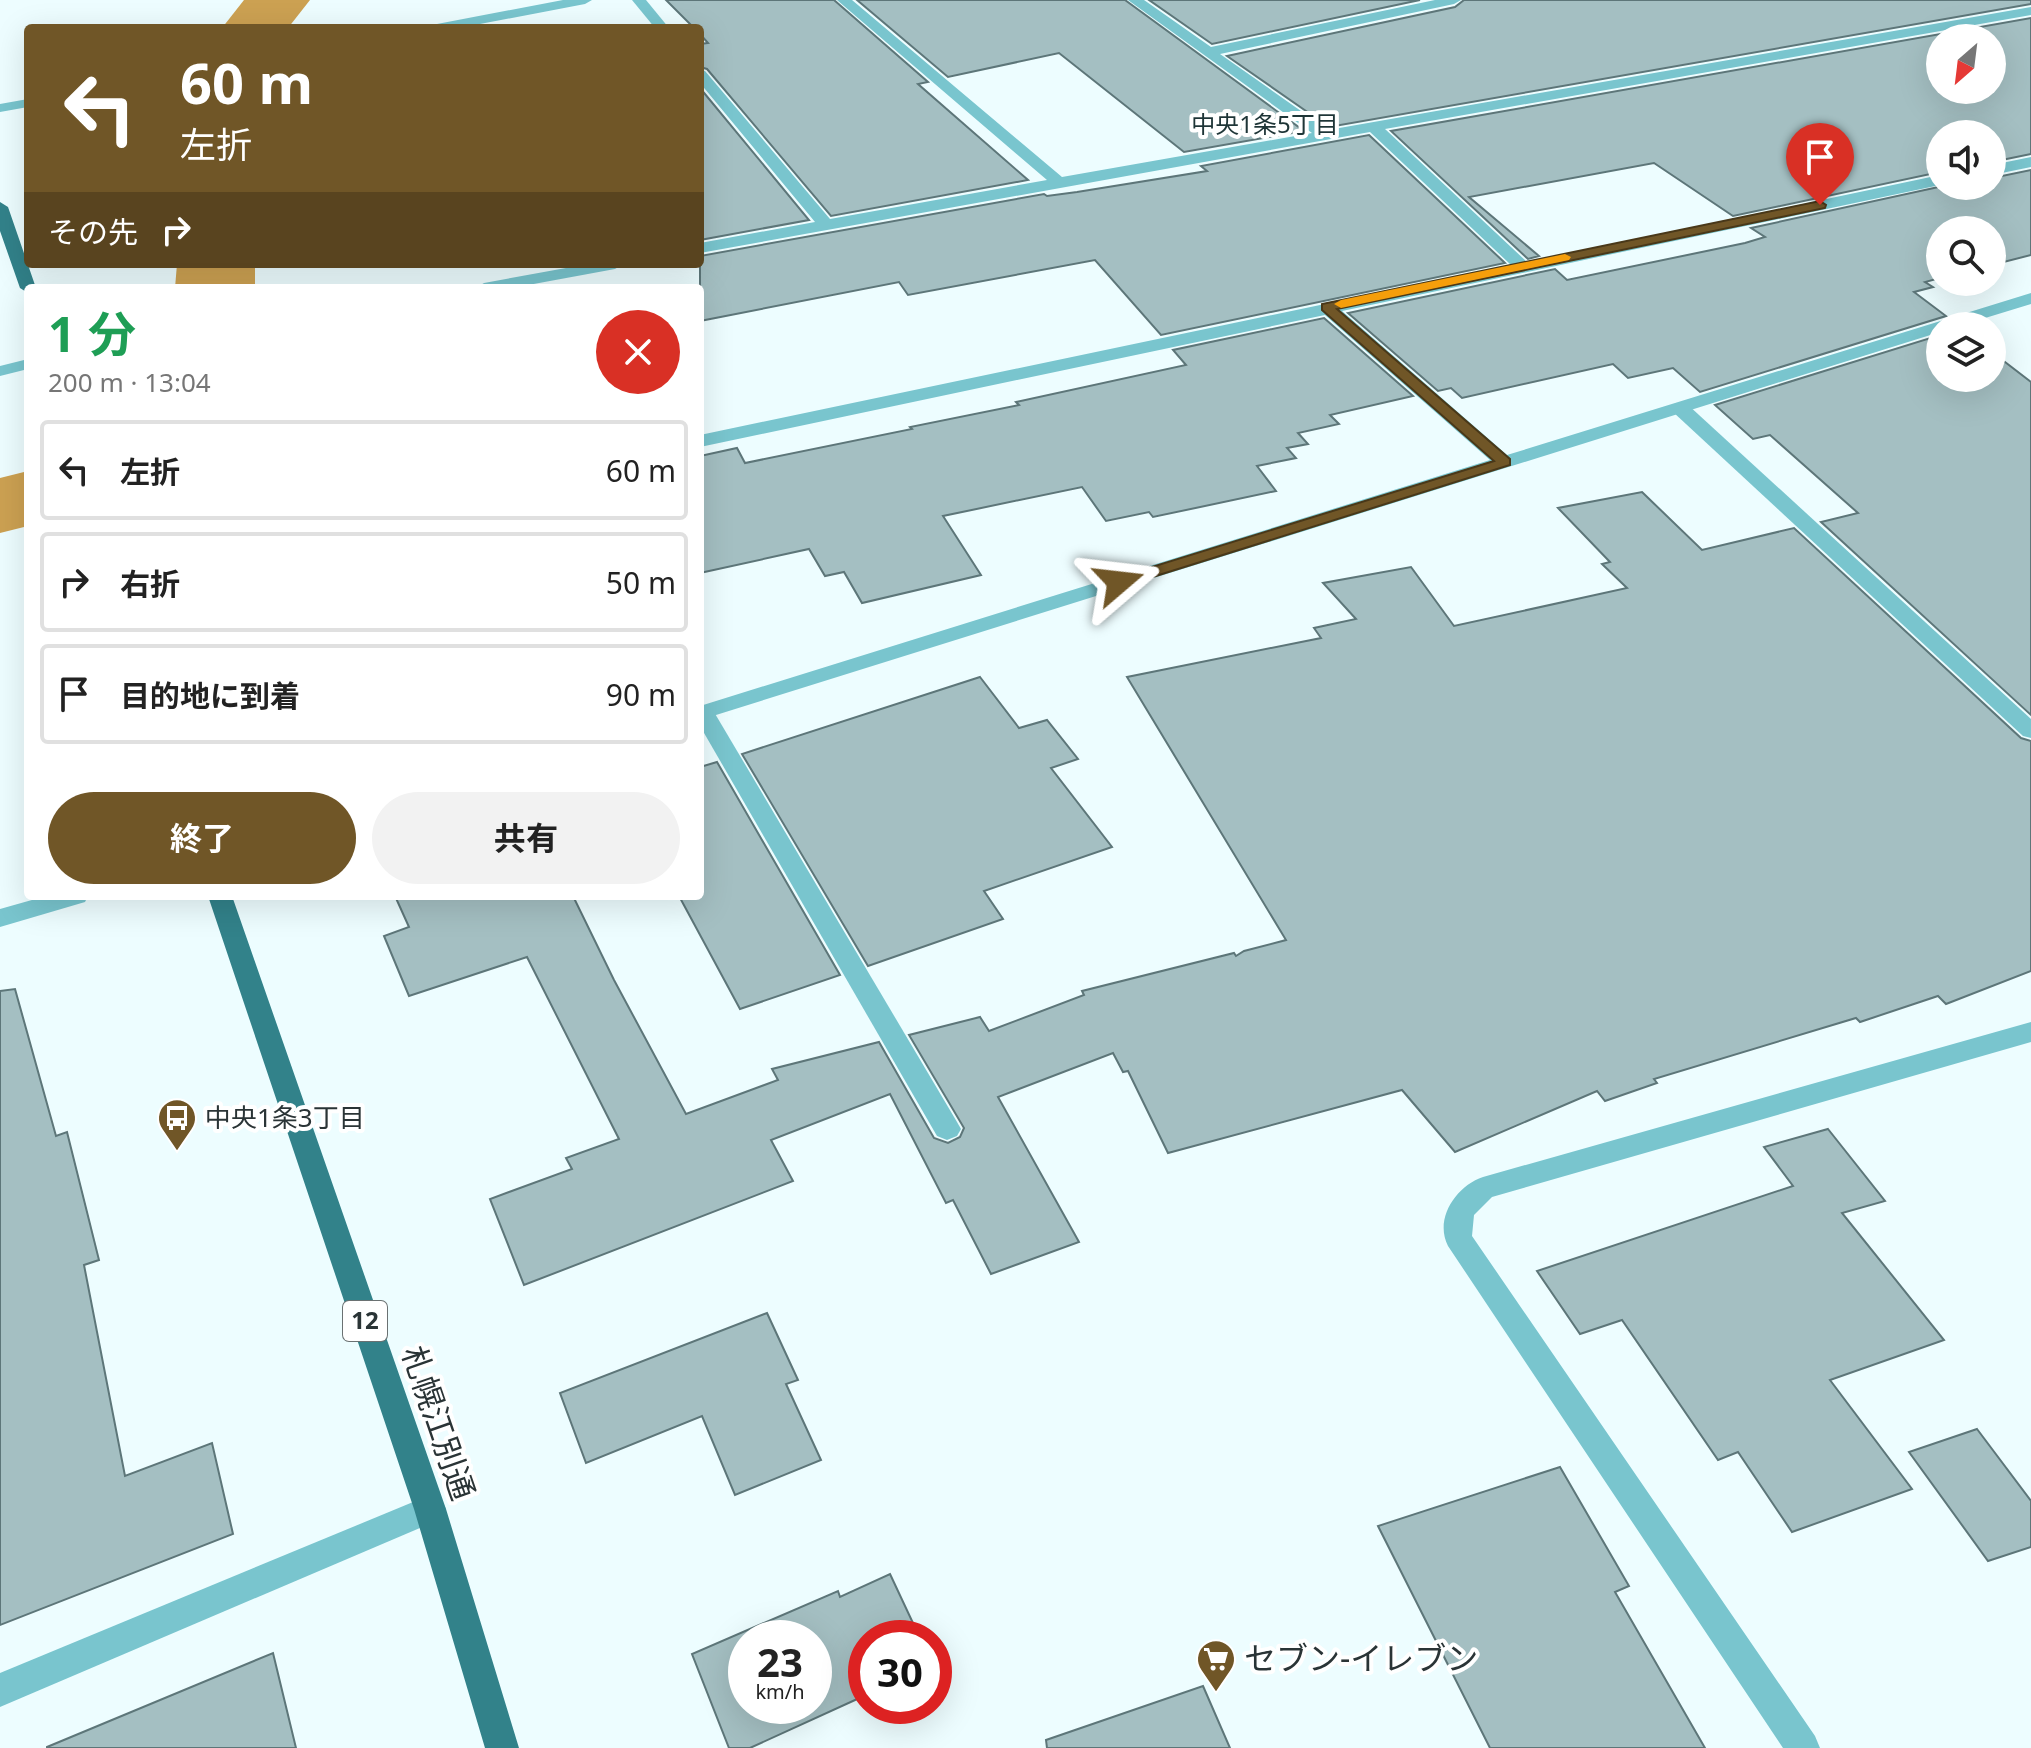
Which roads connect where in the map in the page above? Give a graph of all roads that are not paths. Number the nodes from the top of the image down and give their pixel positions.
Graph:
1 (585, 0) edge
2 (639, 0) edge
3 (844, 0) edge
4 (1135, 0) edge
5 (1454, 0) edge
6 (1415, 4) edge
7 (2031, 11) edge
8 (458, 24) edge
9 (659, 24) edge
10 (1208, 52) junction
11 (704, 79) edge
12 (24, 104) edge
13 (0, 108) edge
14 (1375, 128) junction
15 (1326, 136) junction
16 (2031, 162) edge
17 (2006, 167) edge
18 (1057, 181) junction
19 (1926, 183) edge
20 (0, 207) edge
21 (826, 225) junction
22 (704, 247) edge
23 (1522, 266) junction
24 (572, 268) edge
25 (550, 270) edge
26 (27, 284) edge
27 (499, 284) edge
28 (2031, 298) edge
29 (1327, 307) junction
30 (1986, 312) edge
31 (1926, 331) edge
32 (24, 365) edge
33 (0, 371) edge
34 (1680, 408) junction
35 (704, 440) edge
36 (1504, 462) junction
37 (704, 711) edge
38 (704, 715) edge
39 (2031, 731) edge
40 (62, 900) edge
41 (221, 900) edge
42 (0, 918) edge
43 (2031, 1032) edge
44 (947, 1129) dead end
45 (430, 1509) junction
46 (0, 1690) edge
47 (502, 1748) edge
48 (1803, 1748) edge

1 - 8 street
2 - 9 street
3 - 18 street
4 - 10 street
5 - 6 street
6 - 10 street
7 - 14 street
10 - 15 street
11 - 21 street
12 - 13 street
14 - 15 street
14 - 23 street
15 - 18 street
16 - 17 street
18 - 21 street
19 - 23 street
20 - 26 highway
21 - 22 street
23 - 29 street
24 - 25 street
25 - 27 street
28 - 30 street
29 - 35 street
29 - 36 street
31 - 34 street
32 - 33 street
34 - 36 street
34 - 39 street
36 - 37 street
38 - 44 street
40 - 42 street
41 - 45 highway, 札幌江別通 / 12
43 - 48 street
45 - 46 street
45 - 47 highway, 札幌江別通 / 12

